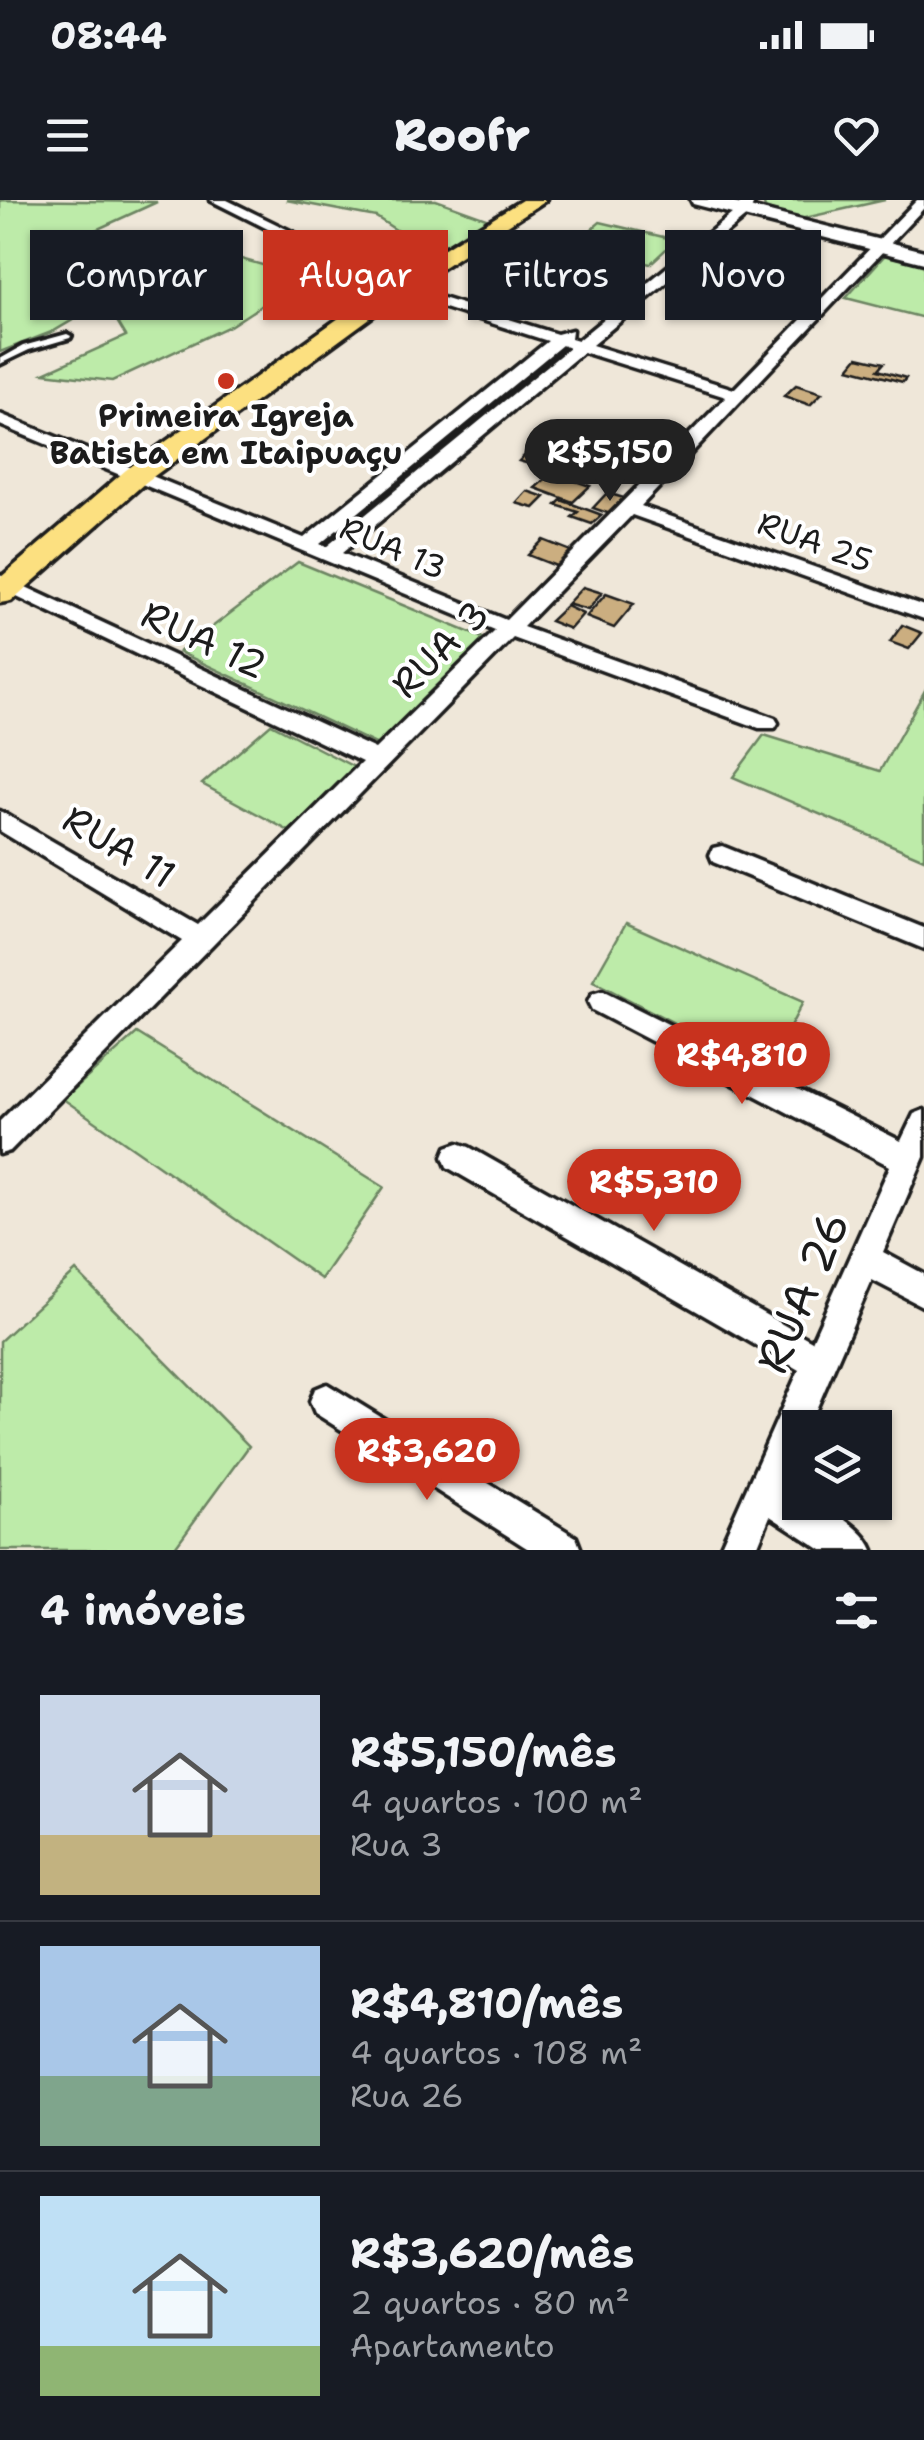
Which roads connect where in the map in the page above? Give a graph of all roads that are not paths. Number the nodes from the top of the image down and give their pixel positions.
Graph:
1 (218, 200) edge
2 (536, 200) edge
3 (700, 200) edge
4 (924, 200) edge
5 (736, 204) edge
6 (279, 230) edge
7 (878, 246) junction
8 (448, 255) edge
9 (924, 257) edge
10 (448, 305) edge
11 (352, 320) edge
12 (67, 336) dead end
13 (557, 340) junction
14 (577, 346) junction
15 (0, 362) edge
16 (736, 395) junction
17 (0, 419) edge
18 (136, 476) junction
19 (628, 508) junction
20 (307, 545) junction
21 (329, 554) junction
22 (3, 587) edge
23 (924, 613) edge
24 (509, 629) junction
25 (767, 722) dead end
26 (379, 762) junction
27 (0, 820) edge
28 (722, 855) dead end
29 (200, 939) junction
30 (924, 939) edge
31 (602, 1002) dead end
32 (924, 1123) edge
33 (0, 1140) edge
34 (458, 1158) dead end
35 (908, 1160) junction
36 (865, 1258) junction
37 (924, 1291) edge
38 (820, 1364) junction
39 (327, 1400) dead end
40 (765, 1491) junction
41 (563, 1550) edge
42 (736, 1550) edge
43 (855, 1550) edge

1 - 6 street
2 - 8 main road
3 - 5 main road
4 - 7 street, RUA 3
5 - 7 main road
5 - 13 street
5 - 14 street
7 - 9 main road
7 - 16 street, RUA 3
10 - 13 street
11 - 18 main road
12 - 15 lane
13 - 14 street
13 - 20 street
14 - 16 street
14 - 21 street
16 - 19 street, RUA 3
17 - 18 street, RUA 13
18 - 20 street, RUA 13
18 - 22 main road
19 - 23 street, RUA 25
19 - 24 street, RUA 3
20 - 21 street, RUA 13
21 - 24 street, RUA 13
22 - 26 street, RUA 12
24 - 25 street, RUA 13
24 - 26 street, RUA 3
26 - 29 street, RUA 3
27 - 29 street, RUA 11
28 - 30 street
29 - 33 street, RUA 3
31 - 35 street
32 - 35 street, RUA 26
34 - 38 street
35 - 36 street, RUA 26
36 - 37 street
36 - 38 street, RUA 26
38 - 40 street, RUA 26
39 - 41 street
40 - 42 street, RUA 26
40 - 43 street

